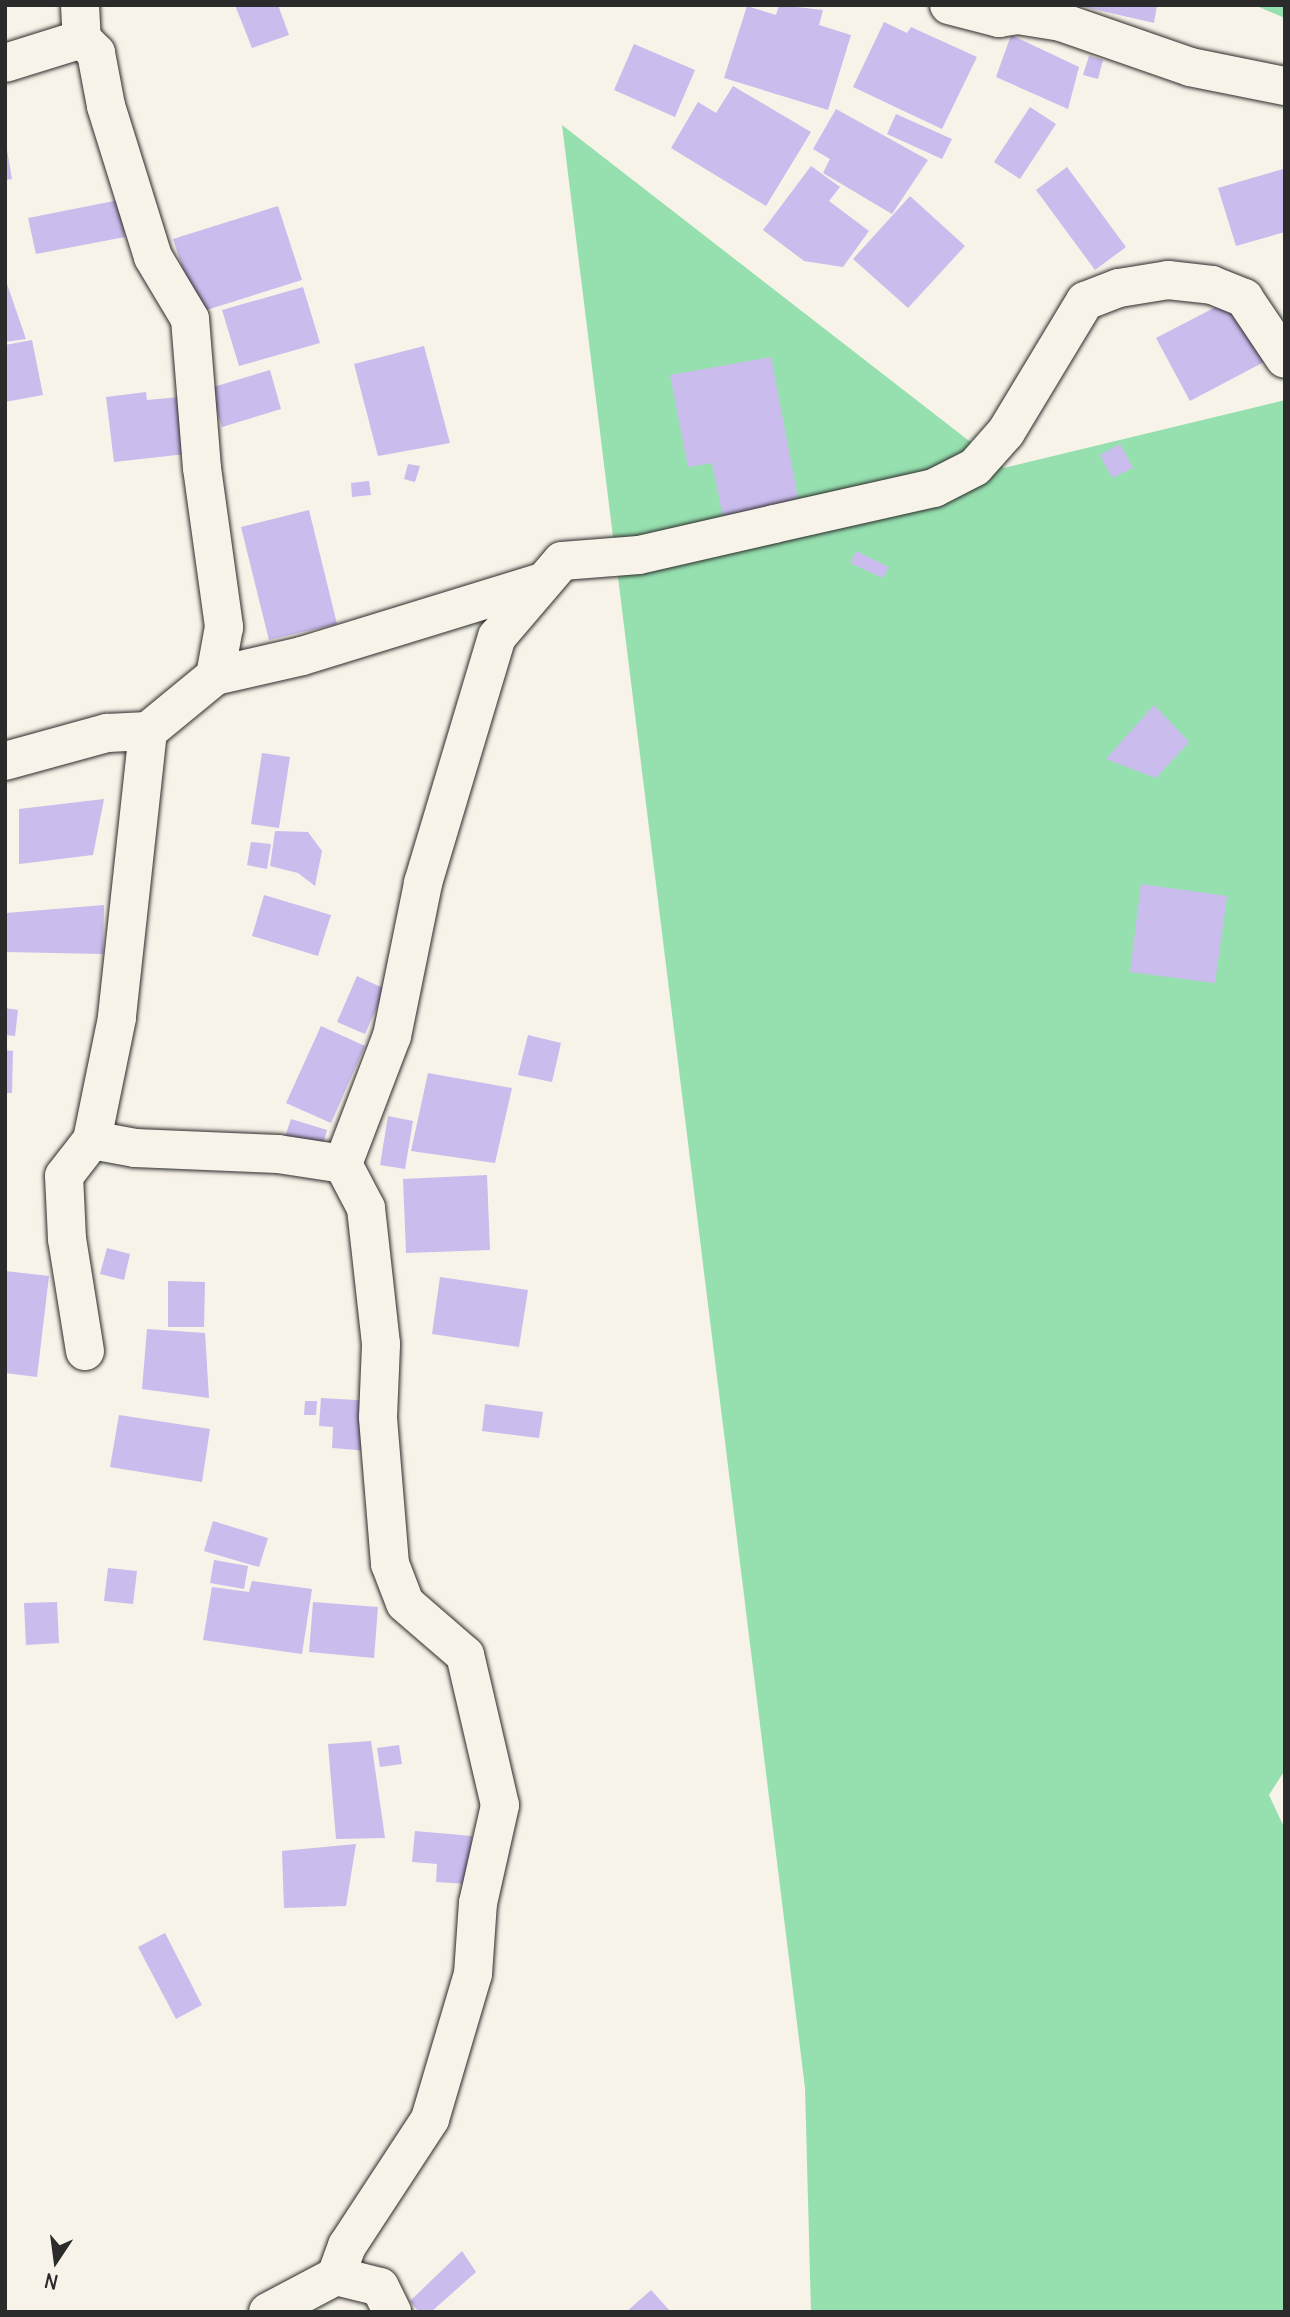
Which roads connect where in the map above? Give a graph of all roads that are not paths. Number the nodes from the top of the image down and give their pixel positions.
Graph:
1 (949, 5) edge
2 (1019, 10) edge
3 (81, 22) edge
4 (5, 63) edge
5 (1285, 86) edge
6 (1285, 359) edge
7 (540, 583) junction
8 (215, 676) junction
9 (148, 731) junction
10 (5, 761) edge
11 (92, 1140) junction
12 (343, 1164) junction
13 (85, 1351) dead end
14 (336, 2276) junction
15 (268, 2312) edge
16 (392, 2312) edge

1 - 2 street
2 - 5 street
3 - 4 street
3 - 8 street
6 - 7 street
7 - 8 street
7 - 12 street
8 - 9 street
9 - 10 street
9 - 11 street
11 - 12 street
11 - 13 street
12 - 14 street
14 - 15 street
14 - 16 street

